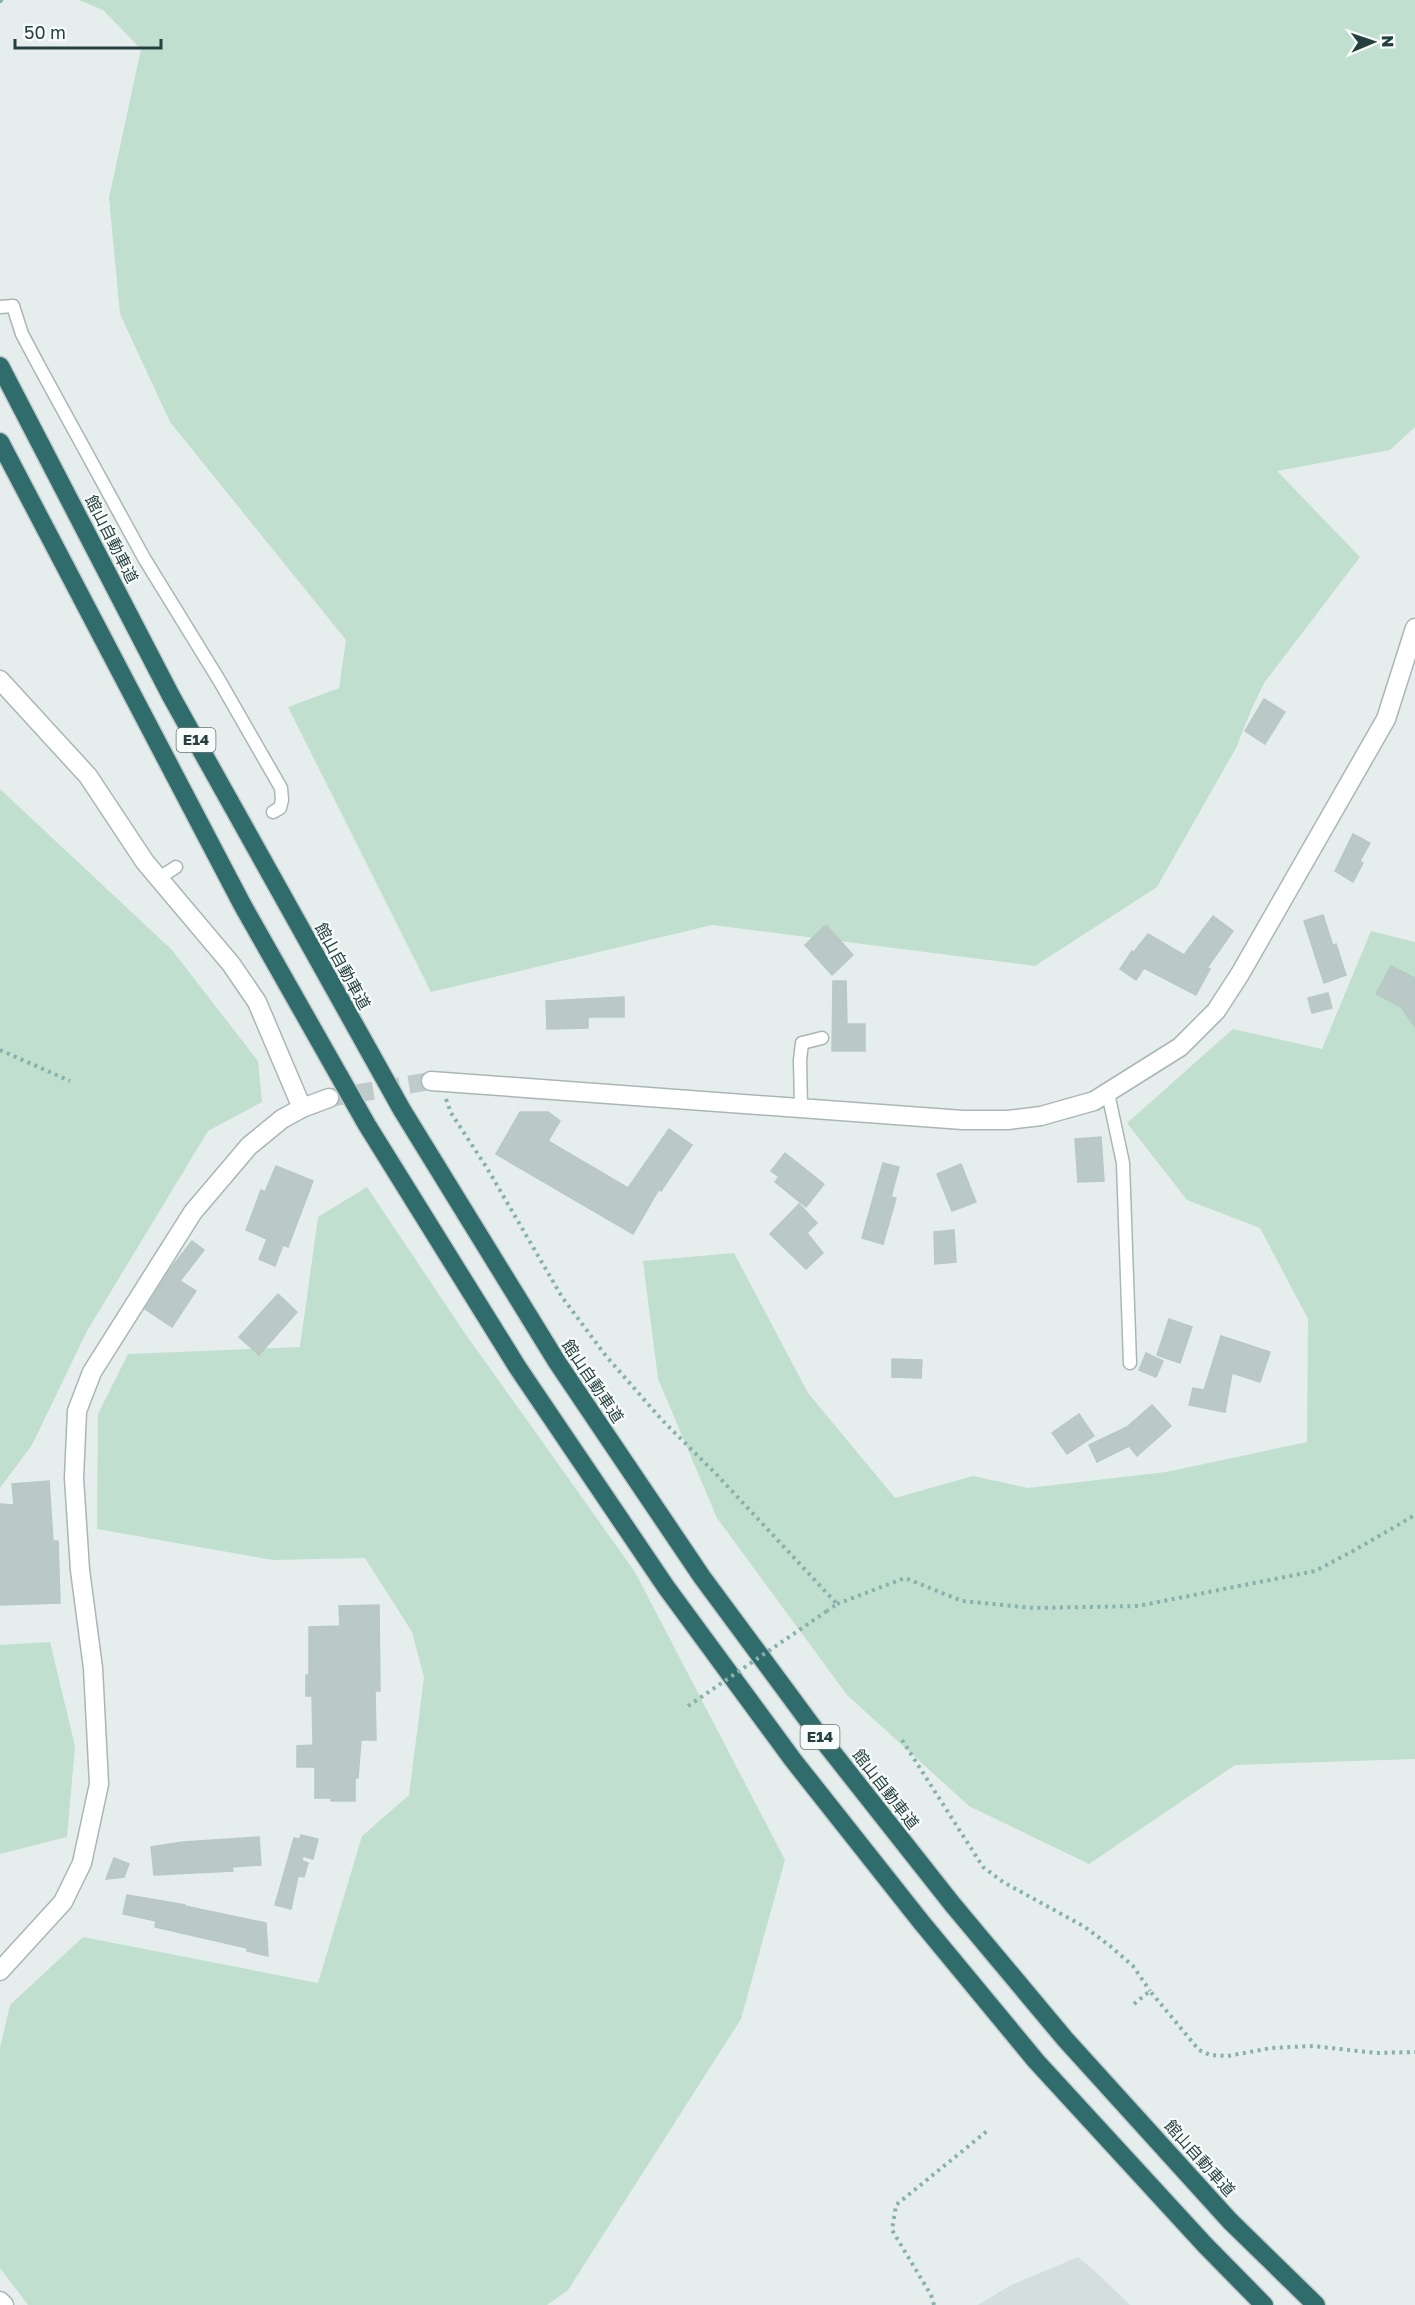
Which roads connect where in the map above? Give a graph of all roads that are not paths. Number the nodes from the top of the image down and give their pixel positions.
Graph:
1 (0, 307) edge
2 (0, 366) edge
3 (0, 442) edge
4 (1415, 628) edge
5 (0, 680) edge
6 (273, 812) dead end
7 (176, 867) dead end
8 (159, 878) junction
9 (822, 1038) dead end
10 (435, 1081) tunnel mouth
11 (1108, 1093) junction
12 (329, 1098) tunnel mouth
13 (801, 1107) junction
14 (302, 1108) junction
15 (1130, 1363) dead end
16 (0, 1971) edge
17 (0, 2301) edge
18 (4, 2305) edge
19 (1264, 2305) edge
20 (1316, 2305) edge

1 - 6 lane
2 - 20 highway, 館山自動車道 / E14
3 - 19 highway, E14
4 - 11 street
5 - 8 street
7 - 8 lane
8 - 14 street
9 - 13 lane
10 - 13 street
11 - 13 street
11 - 15 lane
12 - 14 street
14 - 16 street
17 - 18 street

